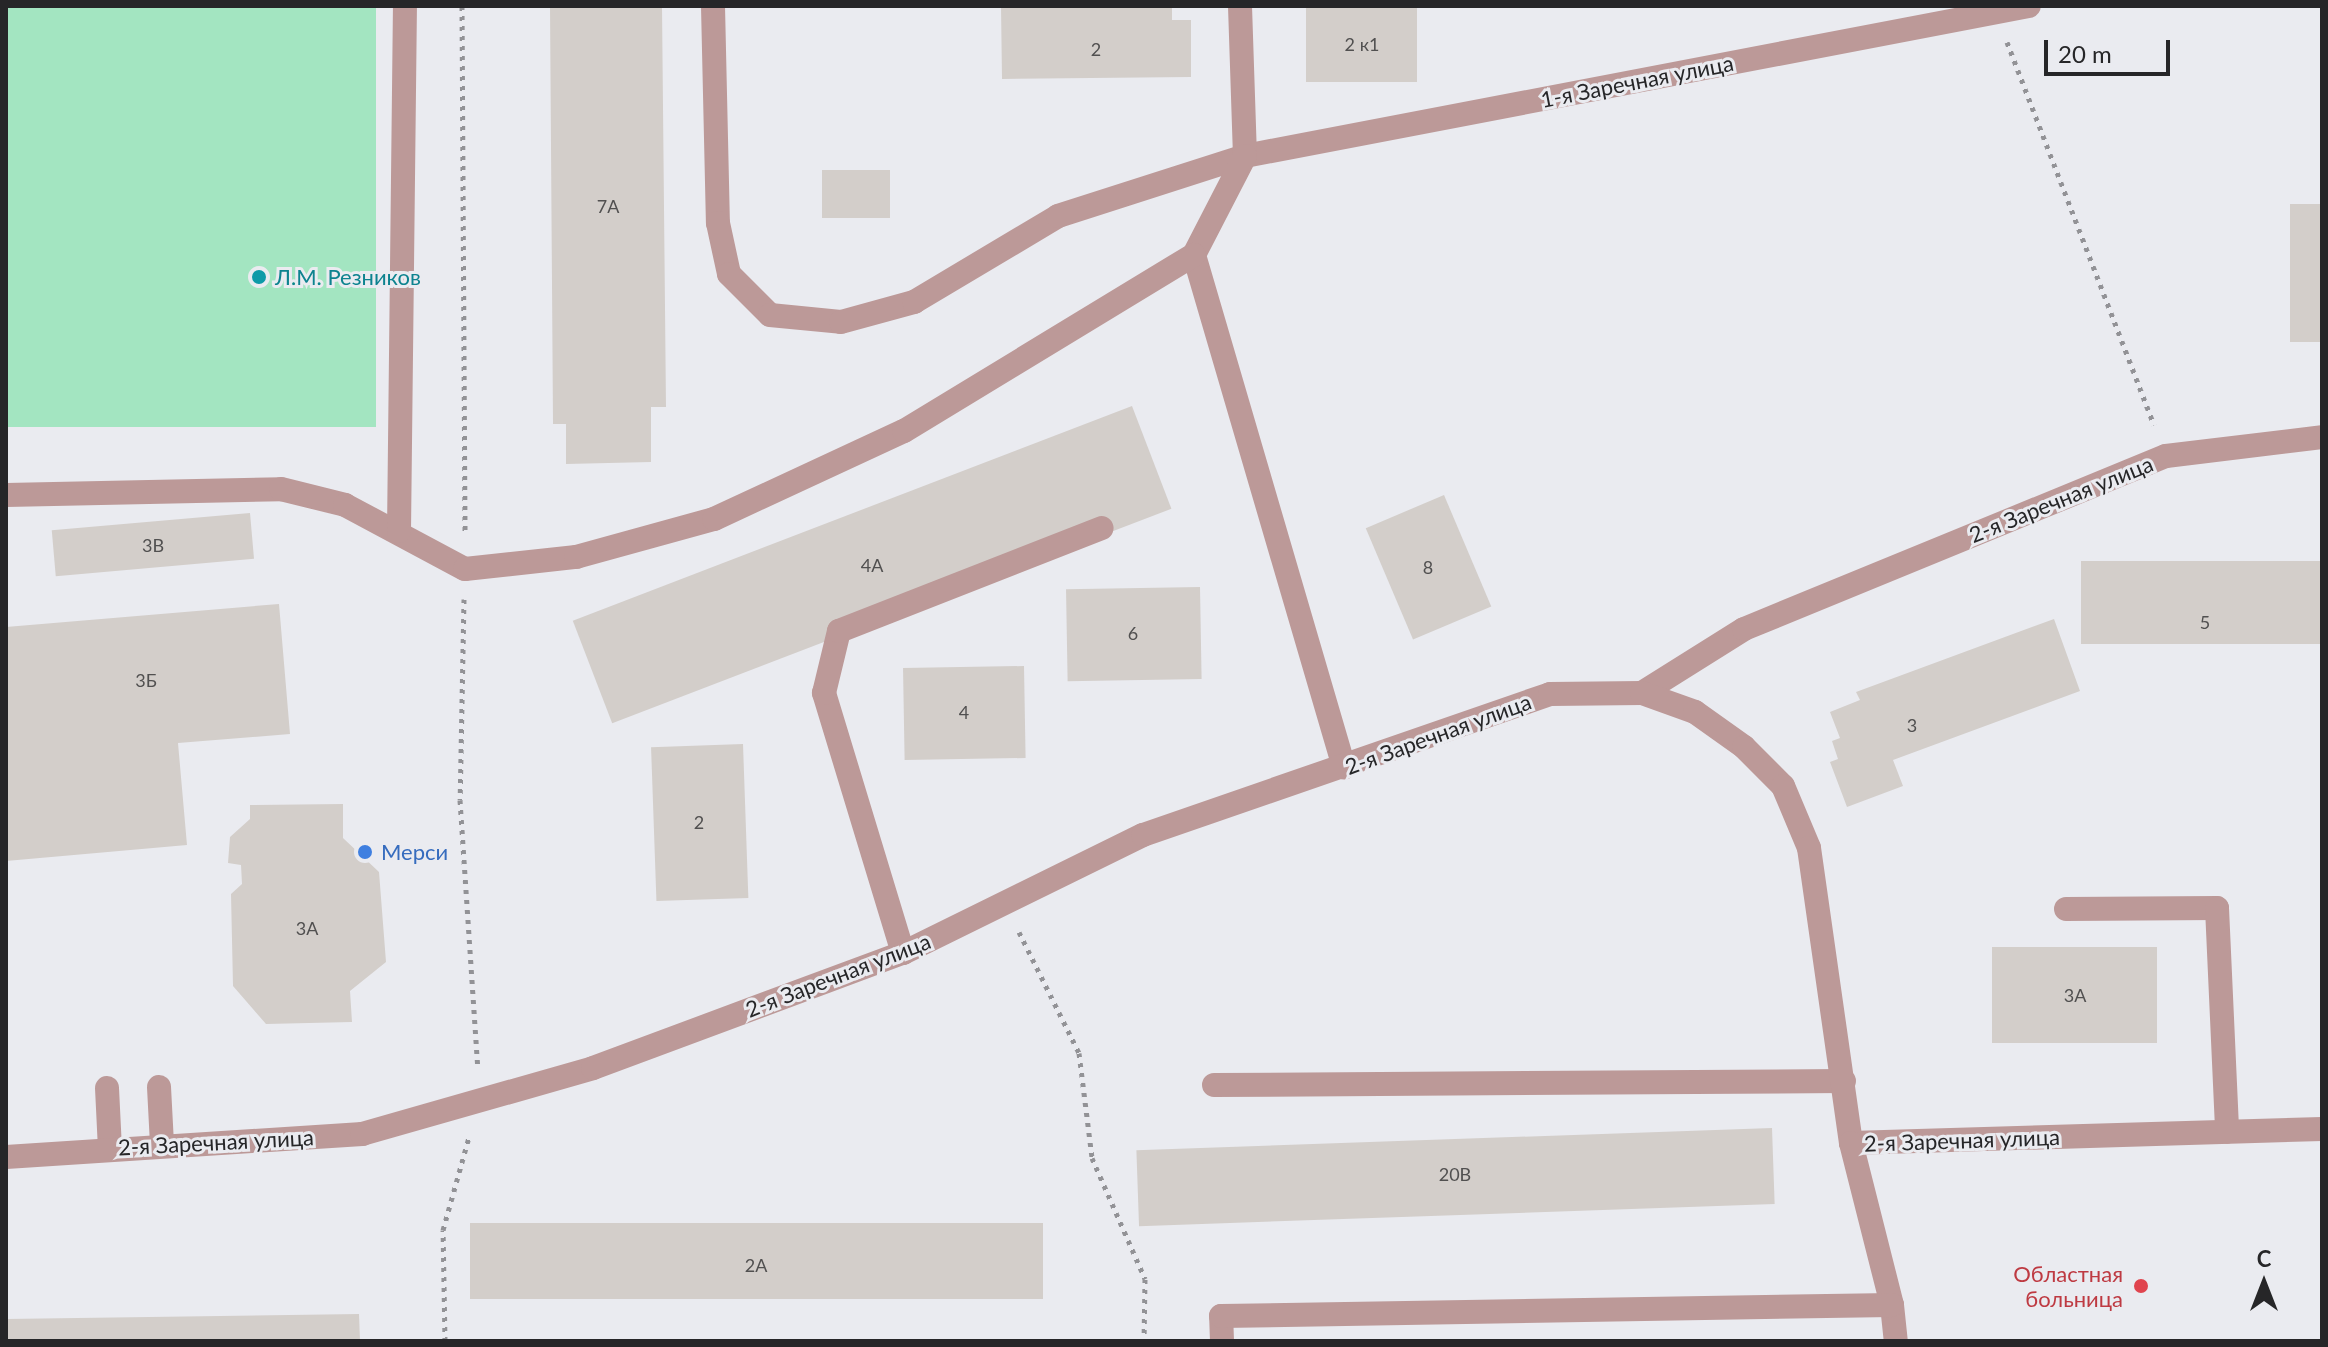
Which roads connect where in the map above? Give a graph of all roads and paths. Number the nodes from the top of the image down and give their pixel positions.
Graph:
1 (405, 6) edge
2 (462, 6) edge
3 (713, 6) edge
4 (1240, 6) edge
5 (2029, 6) edge
6 (2006, 39) dead end
7 (1245, 156) junction
8 (1194, 255) junction
9 (2322, 437) edge
10 (2166, 456) junction
11 (6, 495) edge
12 (1102, 528) dead end
13 (399, 531) junction
14 (465, 569) junction
15 (1642, 693) junction
16 (1344, 767) junction
17 (1005, 903) junction
18 (2066, 909) dead end
19 (903, 953) junction
20 (1844, 1081) junction
21 (1214, 1085) dead end
22 (159, 1087) dead end
23 (107, 1088) dead end
24 (480, 1099) junction
25 (2322, 1129) edge
26 (2227, 1132) junction
27 (1851, 1143) junction
28 (162, 1144) junction
29 (110, 1149) junction
30 (6, 1157) edge
31 (1892, 1305) junction
32 (445, 1341) edge
33 (1144, 1341) edge
34 (1222, 1341) edge
35 (1896, 1341) edge

1 - 13 street
2 - 14 path
3 - 7 street, 1-я Заречная улица
4 - 7 street
5 - 7 street, 1-я Заречная улица
6 - 10 path
7 - 8 street
8 - 14 street
8 - 16 street
9 - 10 street, 2-я Заречная улица
10 - 15 street, 2-я Заречная улица
11 - 13 street
12 - 19 street
13 - 14 street
14 - 24 path
15 - 16 street, 2-я Заречная улица
15 - 20 street, 2-я Заречная улица
16 - 17 street, 2-я Заречная улица
17 - 19 street, 2-я Заречная улица
17 - 33 path
18 - 26 street
19 - 24 street, 2-я Заречная улица
20 - 21 street
20 - 27 street, 2-я Заречная улица
22 - 28 street
23 - 29 street
24 - 28 street, 2-я Заречная улица
24 - 32 path
25 - 26 street, 2-я Заречная улица
26 - 27 street, 2-я Заречная улица
27 - 31 street
28 - 29 street, 2-я Заречная улица
29 - 30 street, 2-я Заречная улица
31 - 34 street
31 - 35 street

